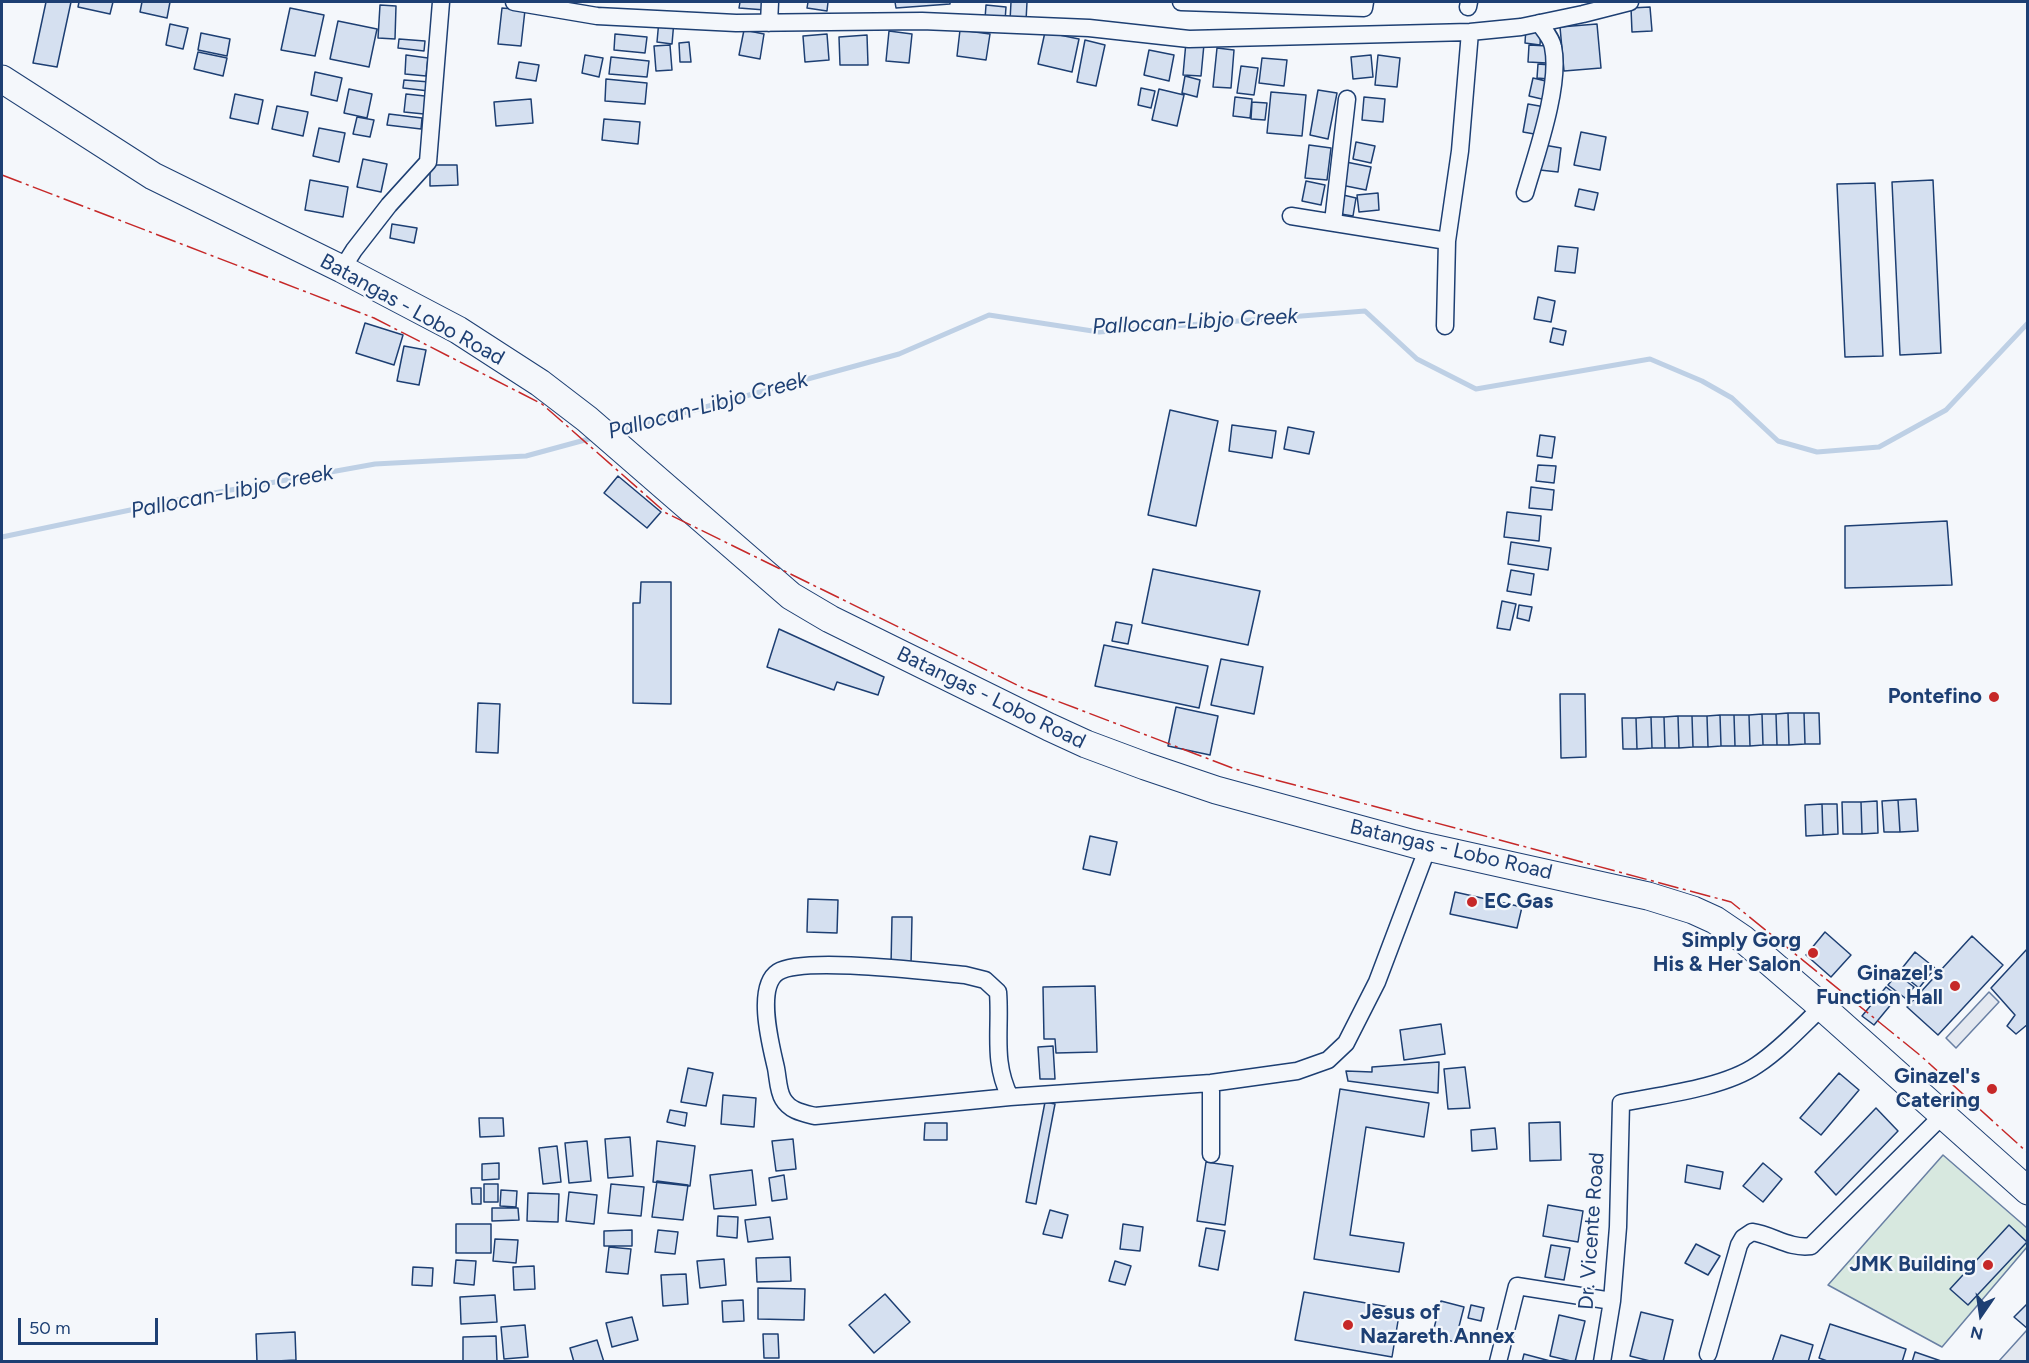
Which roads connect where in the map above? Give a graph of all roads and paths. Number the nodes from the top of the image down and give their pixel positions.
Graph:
1 (441, 2) edge
2 (514, 2) edge
3 (770, 2) edge
4 (1181, 2) edge
5 (1365, 2) edge
6 (1630, 2) edge
7 (769, 23) junction
8 (1539, 23) junction
9 (1470, 32) junction
10 (2, 79) edge
11 (1347, 99) dead end
12 (1525, 193) dead end
13 (1291, 216) dead end
14 (1333, 222) junction
15 (1447, 241) junction
16 (342, 269) junction
17 (1445, 326) dead end
18 (1428, 847) junction
19 (1822, 1007) junction
20 (1211, 1083) junction
21 (1010, 1097) junction
22 (1942, 1115) junction
23 (1211, 1154) dead end
24 (2028, 1191) edge
25 (1612, 1301) junction
26 (1708, 1354) dead end
27 (1498, 1362) edge
28 (1602, 1362) edge

1 - 16 street
2 - 7 street
3 - 7 street
4 - 5 street
6 - 8 street
7 - 9 street
8 - 9 street
8 - 12 street
9 - 15 street
10 - 16 main road, Batangas - Lobo Road
11 - 14 street
13 - 14 street
14 - 15 street
15 - 17 street
16 - 18 main road, Batangas - Lobo Road
18 - 19 main road, Batangas - Lobo Road
18 - 20 street
19 - 22 main road, Batangas - Lobo Road
19 - 25 street, Dr. Vicente Road
20 - 21 street
20 - 23 street
21 - 21 street
22 - 24 main road, Batangas - Lobo Road
22 - 26 street
25 - 27 street
25 - 28 street, Dr. Vicente Road

